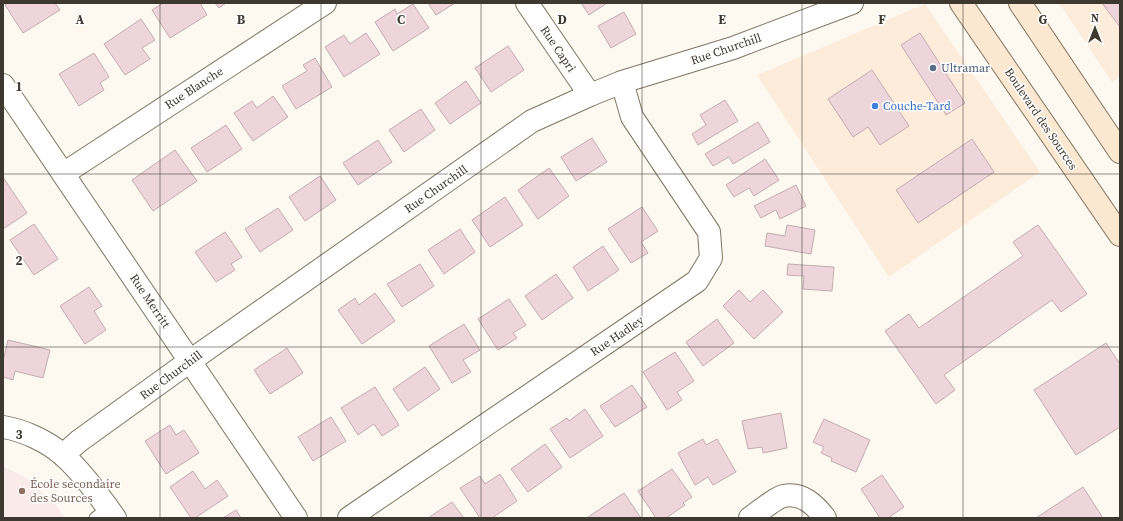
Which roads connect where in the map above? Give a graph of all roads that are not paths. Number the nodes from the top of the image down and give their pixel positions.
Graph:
1 (325, 3) edge
2 (527, 3) edge
3 (852, 3) edge
4 (961, 3) edge
5 (1020, 3) edge
6 (622, 82) junction
7 (3, 85) edge
8 (590, 95) junction
9 (1120, 152) edge
10 (63, 174) junction
11 (1120, 235) edge
12 (190, 361) junction
13 (3, 427) edge
14 (63, 455) junction
15 (106, 515) edge
16 (296, 518) edge
17 (349, 518) edge
18 (750, 518) edge
19 (825, 518) edge

1 - 10 street, Rue Blanche
2 - 8 street, Rue Capri
3 - 6 street, Rue Churchill
4 - 11 main road, Boulevard des Sources
5 - 9 main road
6 - 8 street, Rue Churchill
6 - 17 street, Rue Hadley
7 - 10 street, Rue Merritt
8 - 12 street, Rue Churchill
10 - 12 street, Rue Merritt
12 - 14 street, Rue Churchill
12 - 16 street, Rue Merritt
13 - 14 street
14 - 15 street
18 - 19 street

